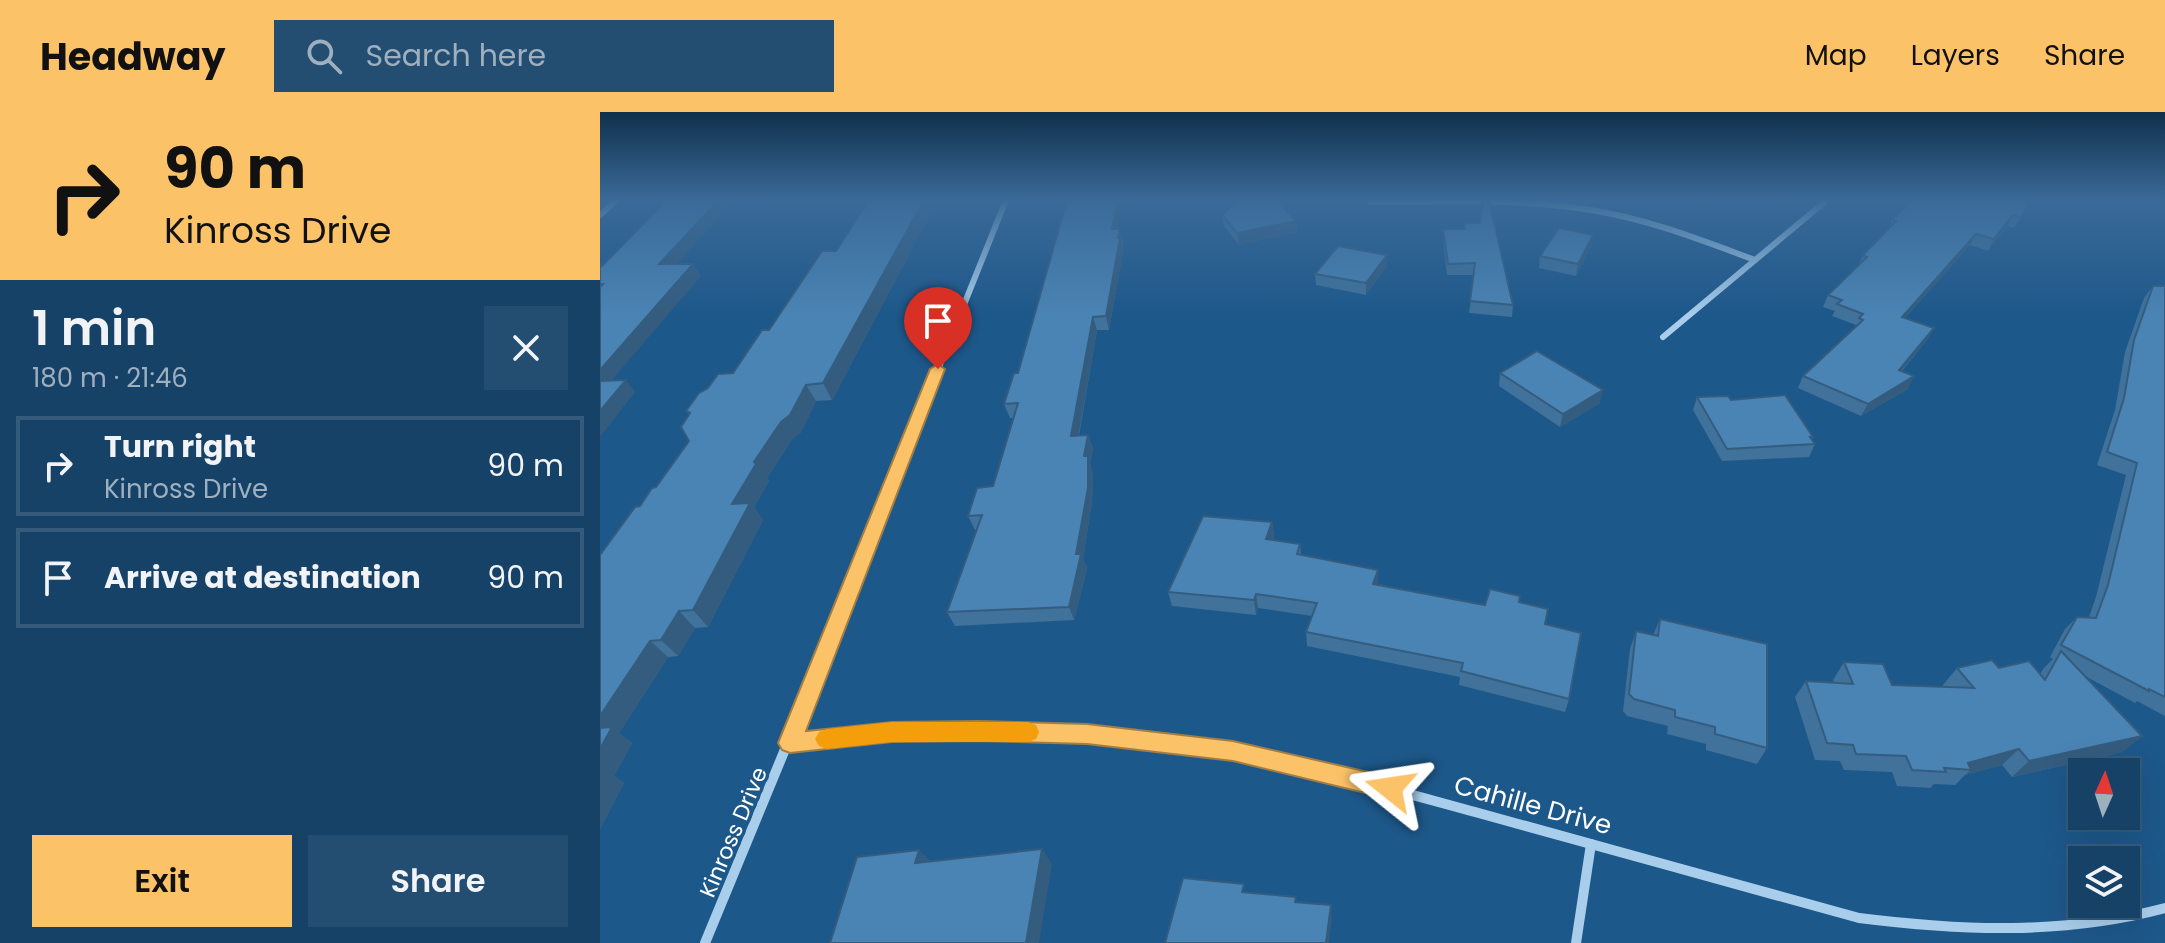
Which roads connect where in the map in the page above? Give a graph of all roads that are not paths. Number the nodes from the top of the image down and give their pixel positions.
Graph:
1 (991, 239) edge
2 (1695, 239) edge
3 (1780, 239) edge
4 (1755, 260) junction
5 (1663, 337) dead end
6 (790, 743) junction
7 (1591, 844) junction
8 (2165, 908) edge
9 (705, 943) edge
10 (1576, 943) edge

1 - 6 street, Kinross Drive
2 - 4 street
3 - 4 street
4 - 5 street
6 - 7 street, Cahille Drive
6 - 9 street, Kinross Drive
7 - 8 street, Cahille Drive
7 - 10 street

